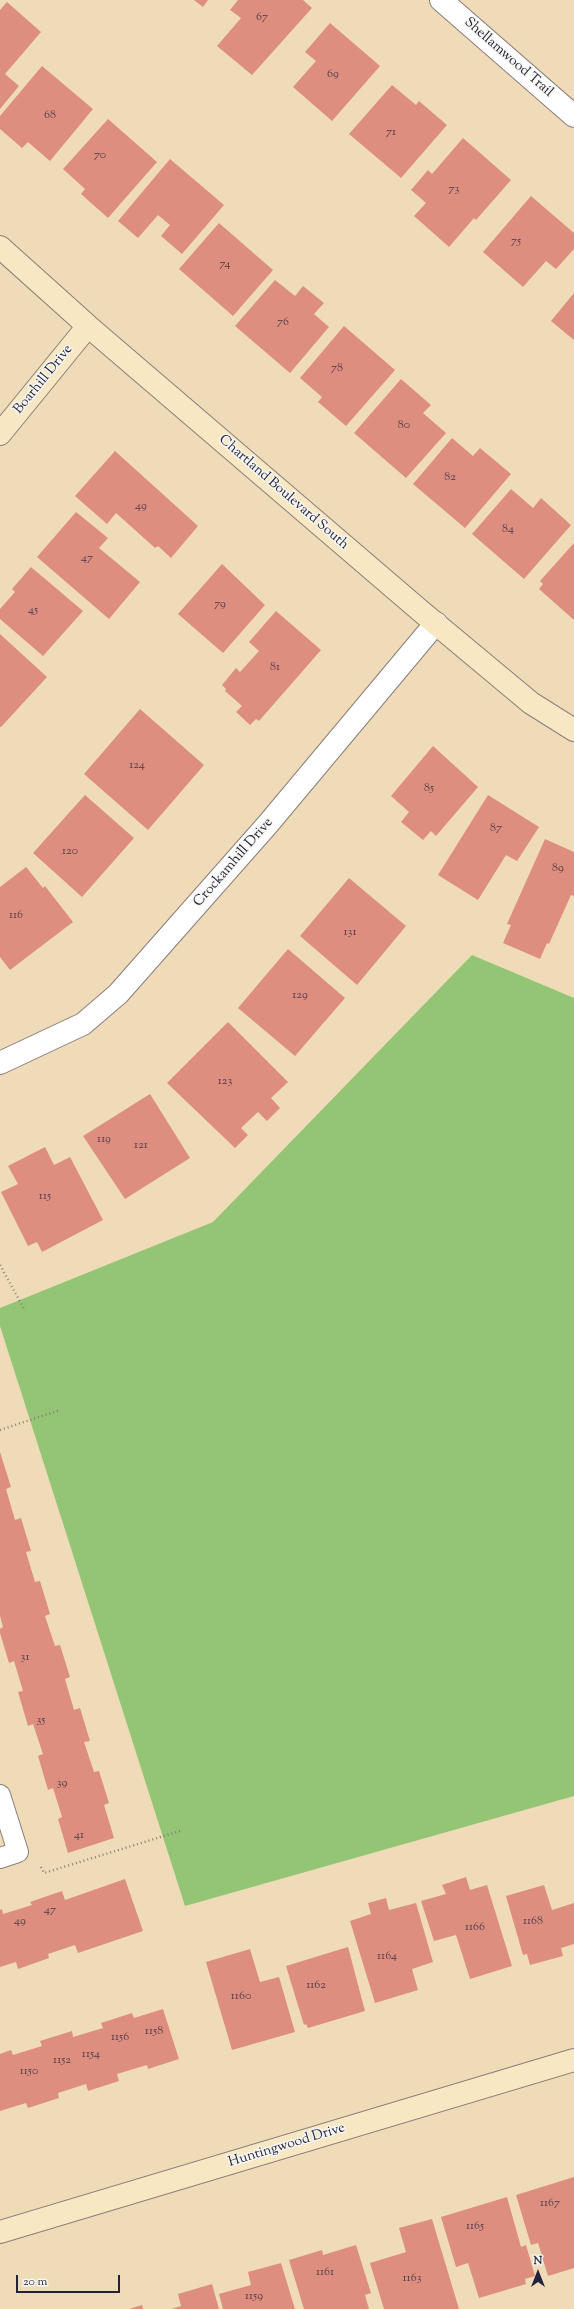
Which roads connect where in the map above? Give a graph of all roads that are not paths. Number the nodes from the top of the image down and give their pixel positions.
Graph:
1 (441, 0) edge
2 (574, 116) edge
3 (0, 247) edge
4 (88, 326) junction
5 (0, 434) edge
6 (436, 623) junction
7 (574, 730) edge
8 (0, 1064) edge
9 (0, 1795) edge
10 (9, 1855) edge
11 (574, 2060) edge
12 (0, 2232) edge

1 - 2 street, Shellamwood Trail
3 - 4 street, Chartland Boulevard South
4 - 5 street, Boarhill Drive
4 - 6 street, Chartland Boulevard South
6 - 7 street, Chartland Boulevard South
6 - 8 street, Crockamhill Drive
9 - 10 lane
11 - 12 street, Huntingwood Drive

